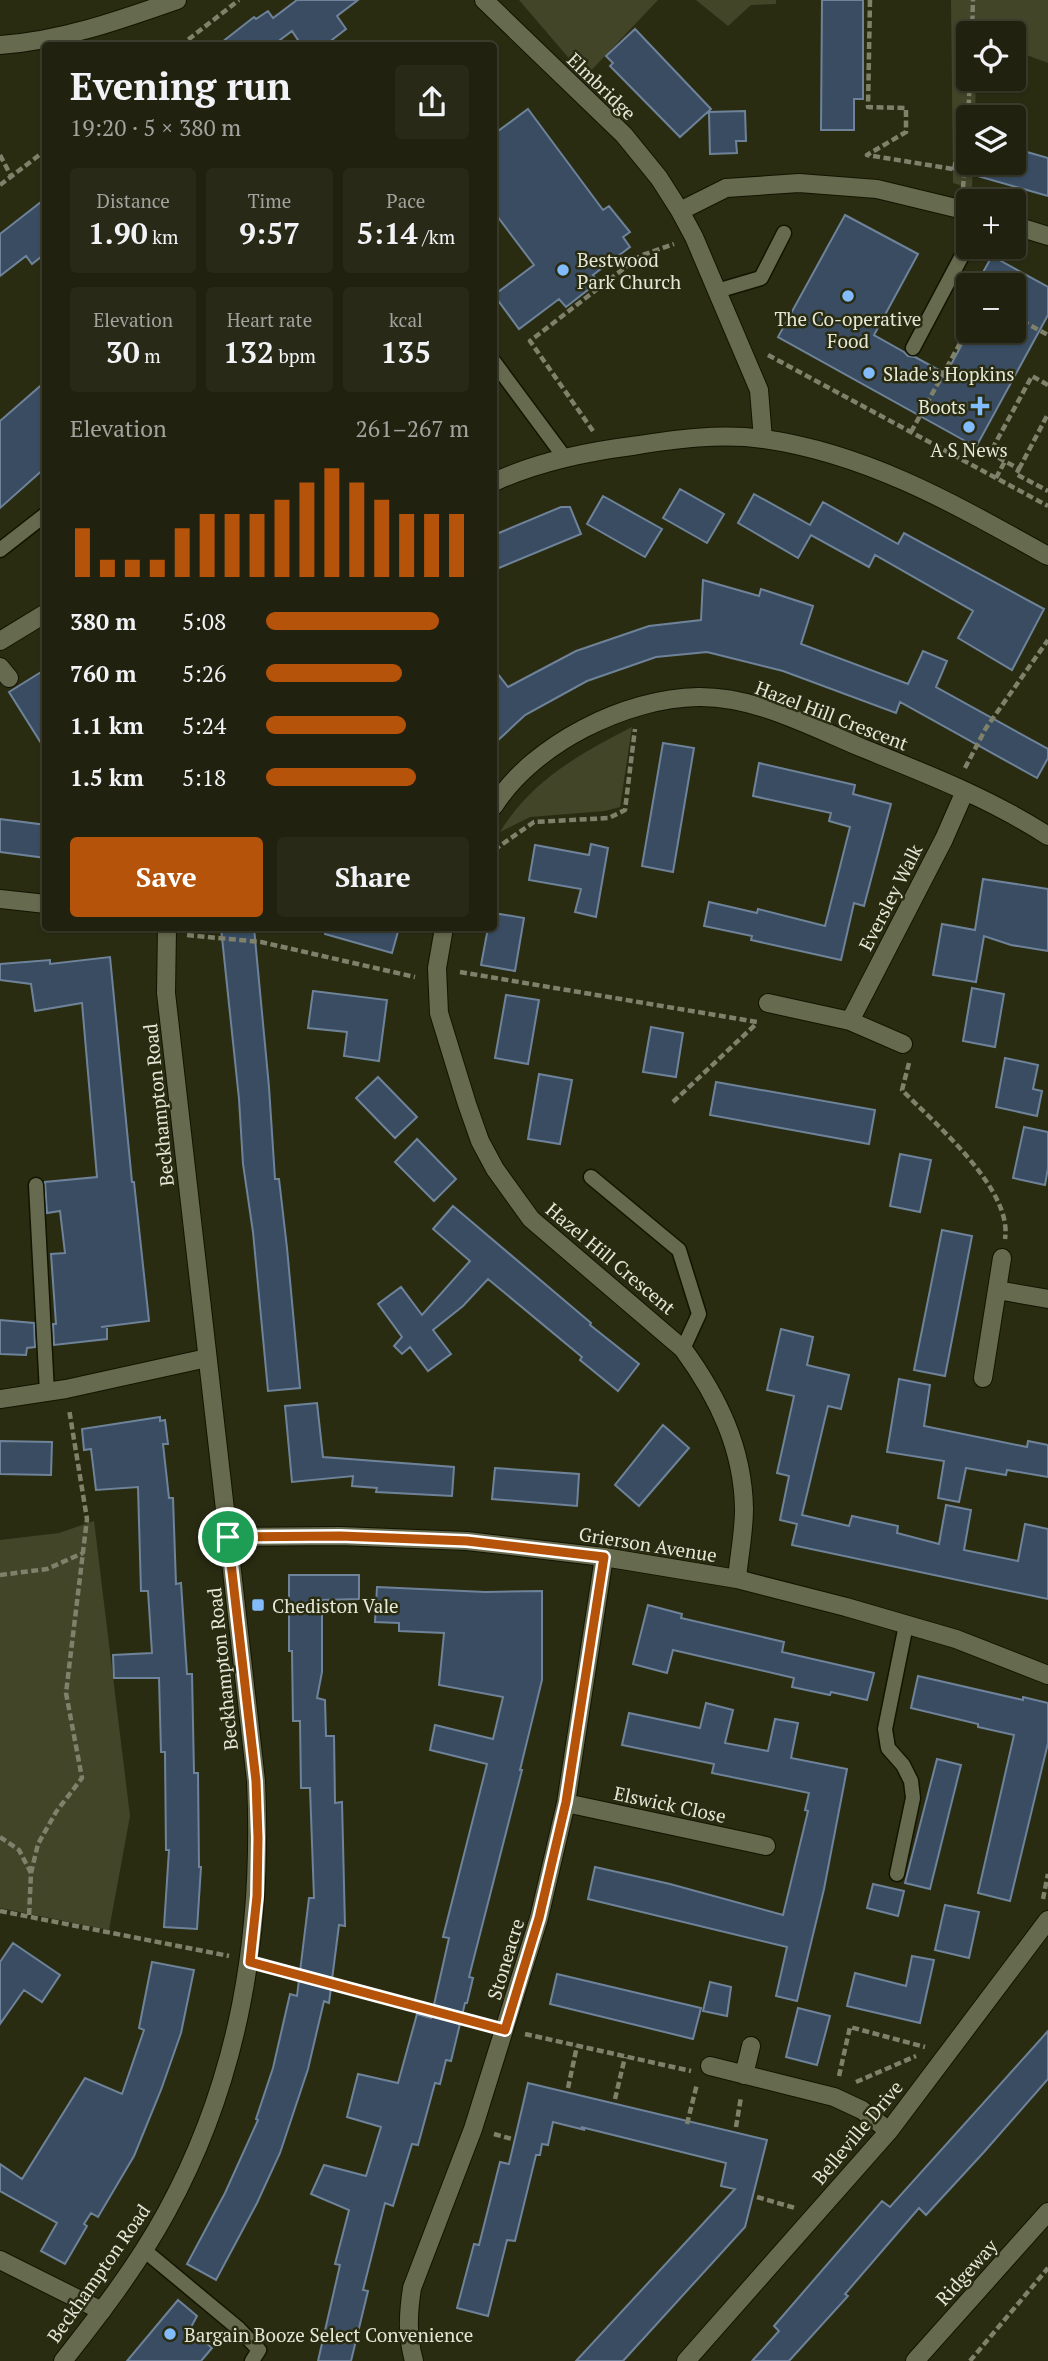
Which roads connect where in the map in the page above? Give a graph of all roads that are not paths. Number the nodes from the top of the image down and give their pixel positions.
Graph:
1 (177, 0) edge
2 (484, 0) edge
3 (0, 45) edge
4 (956, 208) edge
5 (680, 211) junction
6 (1026, 229) edge
7 (784, 233) dead end
8 (1048, 236) edge
9 (960, 259) edge
10 (717, 290) junction
11 (913, 348) dead end
12 (497, 366) edge
13 (763, 439) junction
14 (565, 458) junction
15 (497, 481) edge
16 (42, 517) edge
17 (0, 550) edge
18 (1048, 556) edge
19 (42, 615) edge
20 (0, 641) edge
21 (960, 789) junction
22 (497, 802) edge
23 (1048, 836) edge
24 (0, 899) edge
25 (42, 904) edge
26 (167, 931) edge
27 (444, 931) edge
28 (768, 1003) road end
29 (850, 1021) junction
30 (903, 1044) road end
31 (591, 1177) dead end
32 (36, 1185) dead end
33 (1002, 1258) road end
34 (997, 1290) junction
35 (1048, 1299) edge
36 (683, 1349) junction
37 (207, 1358) junction
38 (982, 1378) dead end
39 (47, 1392) junction
40 (0, 1399) edge
41 (228, 1537) junction
42 (604, 1557) junction
43 (737, 1579) junction
44 (906, 1625) junction
45 (1048, 1675) edge
46 (566, 1802) junction
47 (766, 1846) dead end
48 (897, 1874) dead end
49 (1048, 1920) edge
50 (751, 2046) dead end
51 (710, 2066) dead end
52 (744, 2075) junction
53 (888, 2131) junction
54 (1048, 2212) edge
55 (144, 2250) junction
56 (0, 2260) edge
57 (102, 2311) junction
58 (63, 2361) edge
59 (253, 2361) edge
60 (414, 2361) edge
61 (686, 2361) edge
62 (915, 2361) edge

1 - 3 street
2 - 5 street, Elmbridge
4 - 5 street
5 - 10 street, Elmbridge
6 - 8 street
7 - 10 lane
9 - 11 lane
10 - 13 street, Elmbridge
12 - 14 lane
13 - 14 street
13 - 18 street
14 - 15 street
16 - 17 lane
19 - 20 street
21 - 22 street, Hazel Hill Crescent
21 - 23 street, Hazel Hill Crescent
21 - 29 street, Eversley Walk
24 - 25 street
26 - 37 street, Beckhampton Road
27 - 36 street, Hazel Hill Crescent
28 - 29 street
29 - 30 street
31 - 36 lane
32 - 39 lane
33 - 34 street
34 - 35 street
34 - 38 street
36 - 43 street, Hazel Hill Crescent
37 - 39 street
37 - 41 street, Beckhampton Road
39 - 40 street
41 - 42 street, Grierson Avenue
41 - 55 street, Beckhampton Road
42 - 43 street, Grierson Avenue
42 - 46 street, Stoneacre
43 - 44 street, Grierson Avenue
44 - 45 street, Grierson Avenue
44 - 48 lane
46 - 47 street, Elswick Close
46 - 60 street, Stoneacre
49 - 53 street, Belleville Drive
50 - 52 street
51 - 52 street
52 - 53 street
53 - 61 street, Belleville Drive
54 - 62 street, Ridgeway
55 - 57 street, Beckhampton Road
55 - 59 lane
56 - 57 street
57 - 58 street, Beckhampton Road

